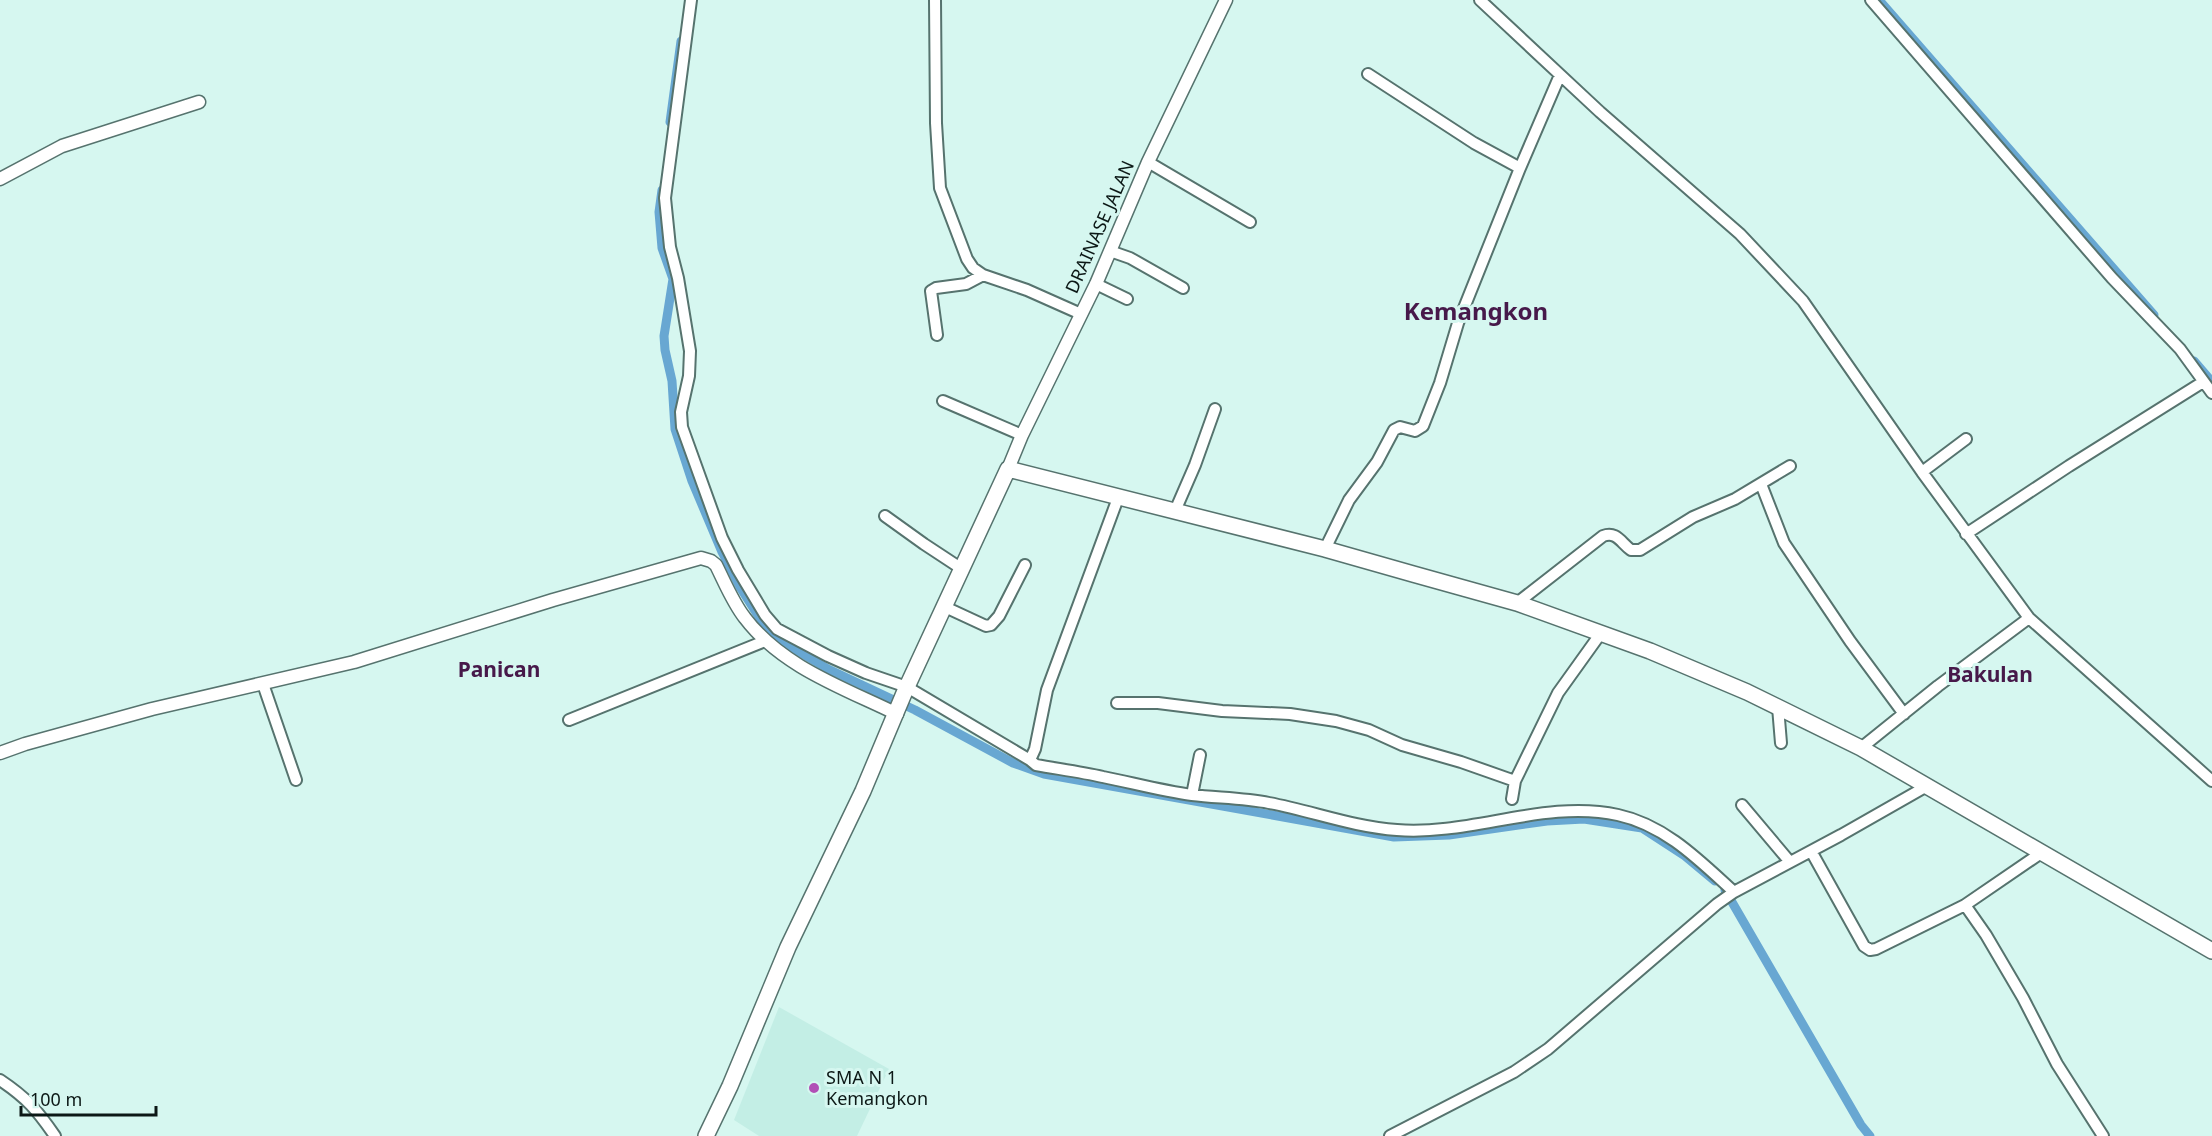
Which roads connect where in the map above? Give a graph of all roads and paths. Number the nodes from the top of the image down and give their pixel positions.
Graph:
1 (692, 0) edge
2 (935, 0) edge
3 (1226, 0) edge
4 (1480, 0) edge
5 (1872, 0) edge
6 (1368, 74) dead end
7 (1560, 75) junction
8 (199, 102) dead end
9 (1148, 162) junction
10 (1520, 168) junction
11 (0, 179) edge
12 (1250, 222) dead end
13 (1110, 251) junction
14 (982, 275) junction
15 (1096, 284) junction
16 (1183, 288) dead end
17 (1127, 299) dead end
18 (1081, 314) junction
19 (937, 335) dead end
20 (2203, 382) junction
21 (2212, 393) edge
22 (943, 401) dead end
23 (1215, 409) dead end
24 (1022, 435) junction
25 (1966, 440) dead end
26 (1790, 466) dead end
27 (1008, 469) junction
28 (1922, 472) junction
29 (1761, 484) junction
30 (1118, 498) junction
31 (1175, 511) junction
32 (885, 516) dead end
33 (1966, 534) junction
34 (1325, 549) junction
35 (1025, 565) dead end
36 (962, 569) junction
37 (1517, 603) junction
38 (945, 607) junction
39 (2029, 618) junction
40 (1601, 633) junction
41 (765, 641) junction
42 (263, 684) junction
43 (906, 689) junction
44 (1117, 703) dead end
45 (1778, 706) junction
46 (897, 714) junction
47 (1904, 714) junction
48 (569, 720) dead end
49 (1781, 743) dead end
50 (1861, 748) junction
51 (0, 753) edge
52 (1200, 756) dead end
53 (1030, 760) junction
54 (296, 780) dead end
55 (1515, 781) junction
56 (2212, 781) edge
57 (1927, 786) junction
58 (1192, 795) junction
59 (1512, 799) dead end
60 (1742, 805) dead end
61 (1811, 851) junction
62 (2041, 853) junction
63 (1790, 862) junction
64 (1730, 894) junction
65 (1965, 905) junction
66 (2212, 951) edge
67 (0, 1080) edge
68 (55, 1136) edge
69 (706, 1136) edge
70 (1390, 1136) edge
71 (2103, 1136) edge

1 - 43 street
2 - 14 street
3 - 9 street, DRAINASE JALAN
4 - 7 street
5 - 20 street
6 - 10 street
7 - 10 street
7 - 28 street
8 - 11 street
9 - 12 street
9 - 13 street, DRAINASE JALAN
10 - 34 street
13 - 15 street, DRAINASE JALAN
13 - 16 street
14 - 18 street
14 - 19 street
15 - 17 street
15 - 18 street, DRAINASE JALAN
18 - 24 street, DRAINASE JALAN
20 - 21 street
20 - 33 street
22 - 24 street
23 - 31 street
24 - 27 street, DRAINASE JALAN
25 - 28 street
26 - 29 street
27 - 30 main road
27 - 36 main road
28 - 33 street
29 - 37 street
29 - 47 street
30 - 31 main road
30 - 53 street
31 - 34 main road
32 - 36 street
33 - 39 street
34 - 37 main road
35 - 38 street
36 - 38 main road
37 - 40 main road
38 - 43 main road
39 - 47 street
39 - 56 street
40 - 45 main road
40 - 55 street
41 - 42 street
41 - 46 street
41 - 48 street
42 - 51 street
42 - 54 street
43 - 46 main road
43 - 53 street
44 - 55 street
45 - 49 street
45 - 50 main road
46 - 69 main road
47 - 50 street
50 - 57 main road
52 - 58 street
53 - 58 street
55 - 59 street
57 - 61 street
57 - 62 main road
58 - 64 street
60 - 63 street
61 - 63 street
61 - 65 street
62 - 65 street
62 - 66 main road
63 - 64 street
64 - 70 street
65 - 71 street
67 - 68 street

